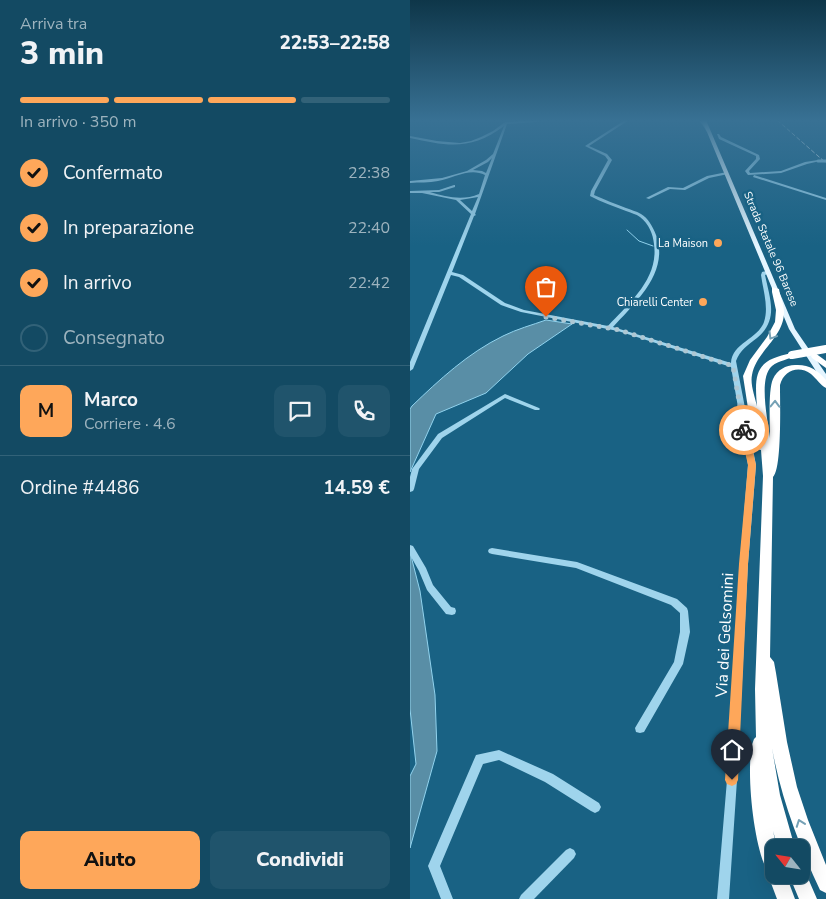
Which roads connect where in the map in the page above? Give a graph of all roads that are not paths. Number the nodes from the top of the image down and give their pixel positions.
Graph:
1 (485, 162) edge
2 (492, 162) edge
3 (609, 162) edge
4 (724, 162) edge
5 (727, 162) edge
6 (756, 162) edge
7 (812, 162) edge
8 (465, 173) junction
9 (727, 173) junction
10 (752, 174) junction
11 (487, 175) junction
12 (435, 180) junction
13 (410, 182) edge
14 (454, 186) junction
15 (410, 192) edge
16 (423, 192) junction
17 (481, 195) junction
18 (648, 198) dead end
19 (456, 199) junction
20 (826, 199) edge
21 (474, 215) junction
22 (449, 273) junction
23 (768, 273) junction
24 (775, 289) junction
25 (610, 327) junction
26 (826, 349) edge
27 (815, 356) junction
28 (733, 366) junction
29 (826, 366) edge
30 (410, 370) edge
31 (826, 371) edge
32 (826, 380) edge
33 (826, 385) edge
34 (537, 409) dead end
35 (768, 470) junction
36 (768, 488) junction
37 (410, 489) edge
38 (410, 548) edge
39 (492, 551) dead end
40 (452, 610) dead end
41 (763, 648) junction
42 (762, 716) junction
43 (640, 728) dead end
44 (595, 807) dead end
45 (768, 839) edge
46 (785, 839) edge
47 (570, 854) dead end
48 (780, 884) edge
49 (802, 884) edge
50 (826, 884) edge
51 (447, 899) edge
52 (525, 899) edge
53 (722, 899) edge
54 (786, 899) edge
55 (808, 899) edge

1 - 8 street
2 - 11 street
3 - 25 street
4 - 9 main road, Strada Statale 96 Barese
5 - 27 main road, Strada Statale 96 Barese
6 - 10 street
7 - 10 street, bridge
8 - 11 street
8 - 12 street
8 - 14 street
9 - 18 street
9 - 23 main road, Strada Statale 96 Barese
10 - 20 street
11 - 17 street
12 - 13 street
12 - 14 street
14 - 16 street
14 - 19 street
15 - 16 street
16 - 19 street
17 - 19 street
17 - 21 street
19 - 21 street
21 - 22 street
22 - 25 street
22 - 30 street
23 - 24 main road, Strada Statale 96 Barese
23 - 28 street
24 - 32 main road, Strada Statale 96 Barese
24 -> 35 highway
25 - 28 street
26 - 35 highway, bridge
27 - 29 highway
27 - 31 main road, Strada Statale 96 Barese
28 - 53 street, Via dei Gelsomini
36 -> 33 highway
34 - 37 street
35 - 36 highway
36 - 41 highway
38 - 40 street
39 - 43 street
41 - 42 highway
50 -> 41 highway
42 - 45 highway
42 - 46 highway
44 - 51 street
47 - 52 street
48 - 54 highway
49 - 55 highway

